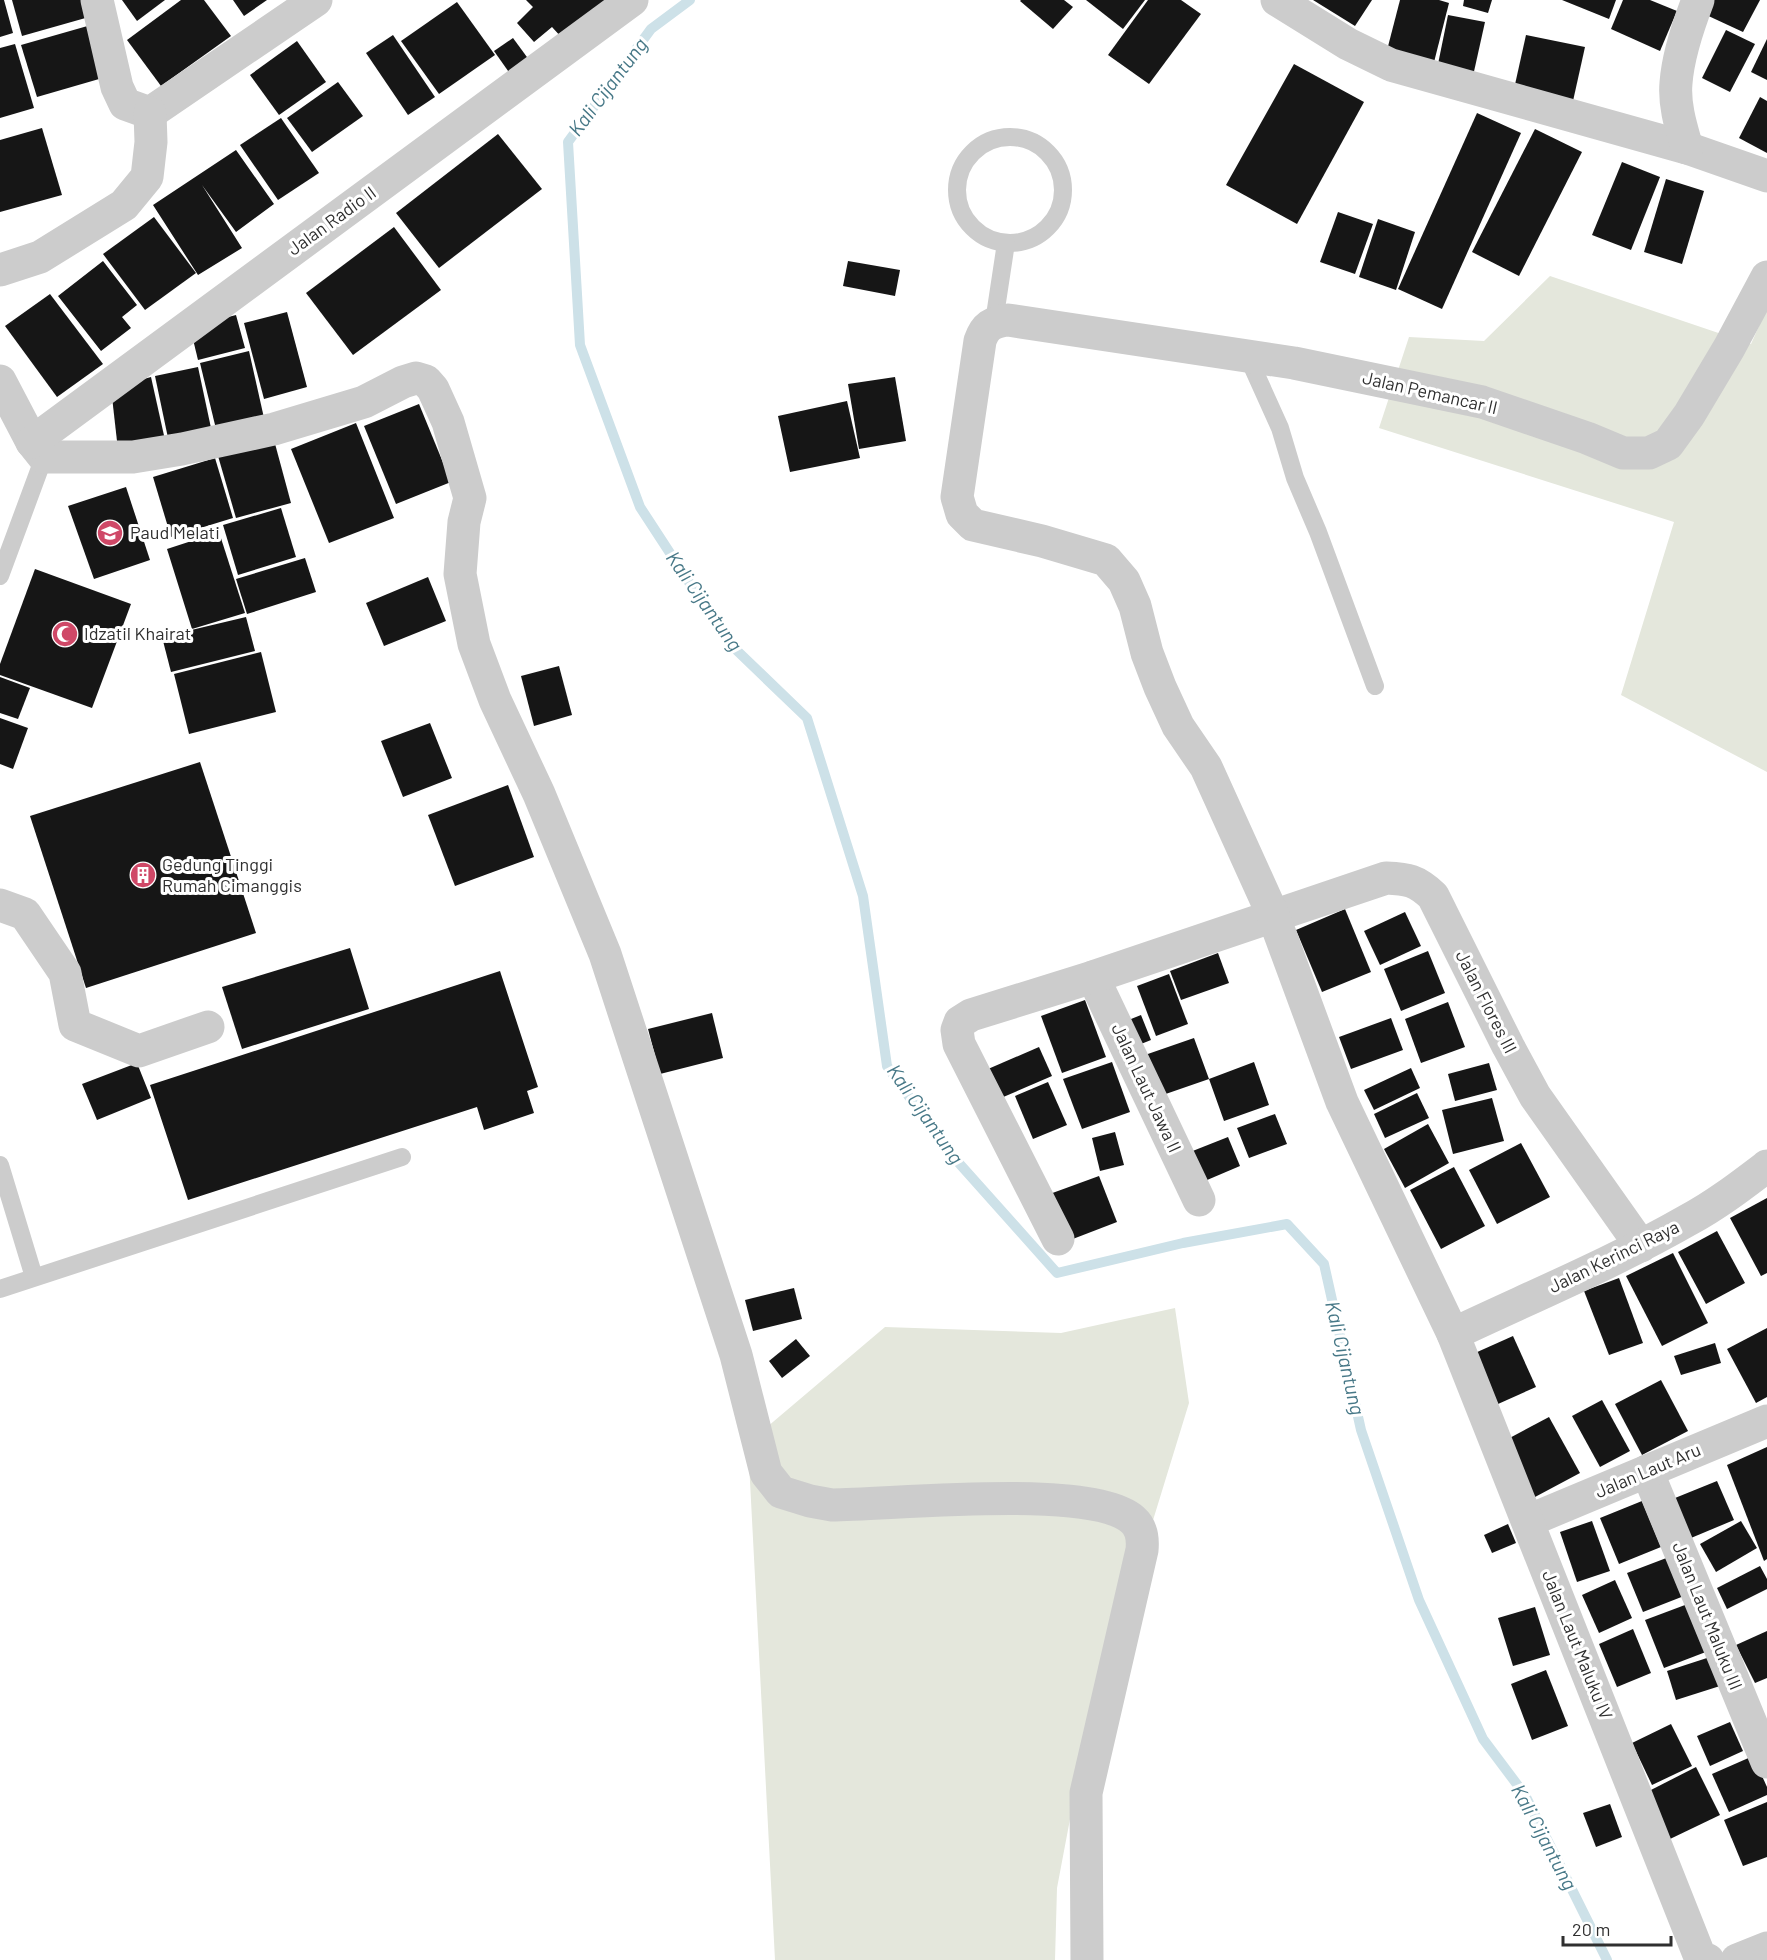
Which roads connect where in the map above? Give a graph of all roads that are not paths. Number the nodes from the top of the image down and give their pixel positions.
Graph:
1 (98, 0) edge
2 (316, 0) edge
3 (632, 0) edge
4 (1277, 0) edge
5 (1698, 0) edge
6 (150, 113) junction
7 (1687, 148) junction
8 (1767, 176) edge
9 (1006, 243) junction
10 (0, 270) edge
11 (1767, 277) edge
12 (994, 322) junction
13 (1248, 357) junction
14 (0, 381) edge
15 (38, 450) junction
16 (0, 576) edge
17 (1375, 686) dead end
18 (0, 905) edge
19 (1274, 915) junction
20 (1093, 977) junction
21 (208, 1027) dead end
22 (402, 1157) dead end
23 (0, 1165) edge
24 (1767, 1166) edge
25 (1199, 1200) dead end
26 (1058, 1239) dead end
27 (1641, 1246) junction
28 (34, 1277) junction
29 (0, 1289) edge
30 (1453, 1334) junction
31 (1767, 1421) edge
32 (1647, 1471) junction
33 (1528, 1521) junction
34 (1767, 1762) edge
35 (1767, 1948) edge
36 (1704, 1958) edge
37 (1087, 1960) edge
38 (1737, 1960) edge

1 - 6 street
2 - 6 street
3 - 15 street, Jalan Radio II
4 - 7 street
5 - 7 street
6 - 10 street
7 - 8 street
9 - 9 lane
9 - 12 lane
11 - 13 street, Jalan Pemancar II
12 - 13 street, Jalan Pemancar II
12 - 19 street, Jalan Laut Maluku IV
13 - 17 lane
14 - 15 street
15 - 16 lane
15 - 37 street
18 - 21 street
19 - 20 street, Jalan Flores III
19 - 27 street, Jalan Flores III
19 - 30 street, Jalan Laut Maluku IV
20 - 25 street, Jalan Laut Jawa II
20 - 26 street, Jalan Flores III
22 - 28 lane
23 - 28 lane
24 - 27 street, Jalan Kerinci Raya
27 - 30 street, Jalan Kerinci Raya
28 - 29 lane
30 - 33 street, Jalan Laut Maluku IV
31 - 32 street, Jalan Laut Aru
32 - 33 street, Jalan Laut Aru
32 - 34 street, Jalan Laut Maluku III
33 - 36 street, Jalan Laut Maluku IV
35 - 38 street

